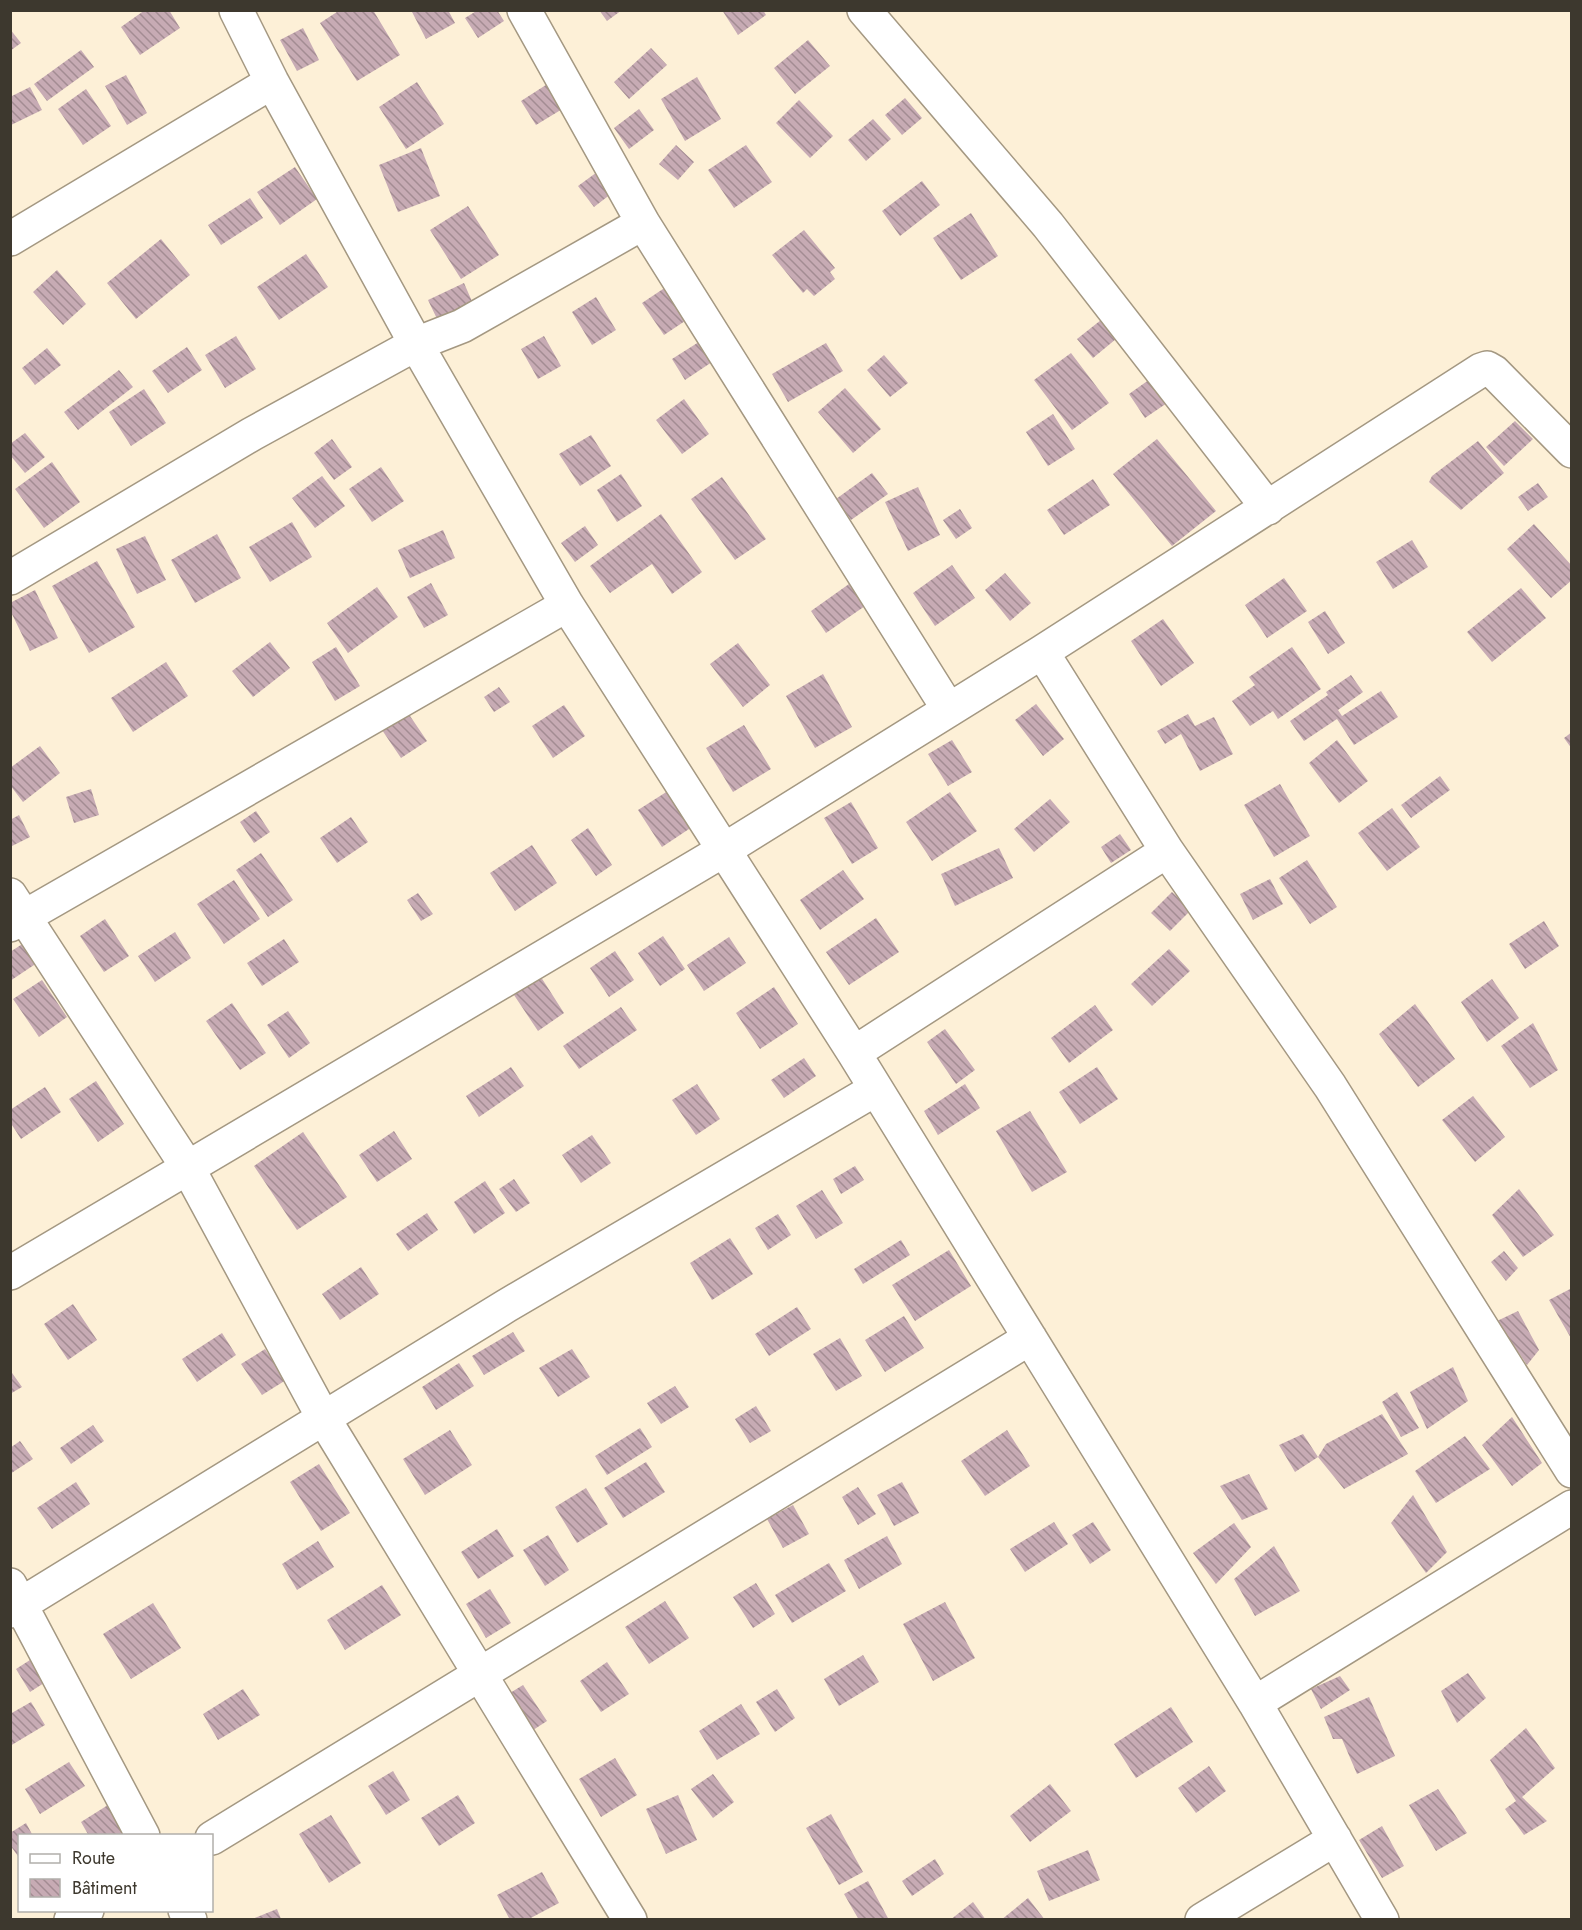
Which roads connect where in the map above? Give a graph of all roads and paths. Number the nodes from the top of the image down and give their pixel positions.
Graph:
1 (236, 10) edge
2 (524, 10) edge
3 (864, 10) edge
4 (272, 82) junction
5 (643, 223) junction
6 (10, 239) edge
7 (416, 344) junction
8 (1572, 451) edge
9 (1268, 508) junction
10 (10, 578) edge
11 (567, 605) junction
12 (1042, 652) junction
13 (949, 710) junction
14 (724, 850) junction
15 (1167, 851) junction
16 (15, 912) edge
17 (854, 1053) junction
18 (876, 1089) junction
19 (188, 1168) junction
20 (10, 1273) edge
21 (1030, 1338) junction
22 (324, 1419) junction
23 (1572, 1471) edge
24 (1572, 1507) edge
25 (14, 1600) edge
26 (479, 1675) junction
27 (1255, 1703) junction
28 (142, 1834) edge
29 (213, 1837) edge
30 (1335, 1839) junction
31 (85, 1912) edge
32 (71, 1920) edge
33 (630, 1920) edge
34 (1202, 1920) edge
35 (1382, 1920) edge

1 - 4 street
2 - 5 street
3 - 9 street
4 - 6 street
4 - 7 street
5 - 7 street
5 - 13 street
7 - 10 street
7 - 11 street
8 - 9 street
9 - 12 street
11 - 14 street
11 - 16 street
12 - 13 street
12 - 15 street
13 - 14 street
14 - 17 street
14 - 19 street
15 - 17 street
15 - 23 street
16 - 19 street
17 - 18 street
18 - 21 street
18 - 22 street
19 - 20 street
19 - 22 street
21 - 26 street
21 - 27 street
22 - 25 street
22 - 26 street
24 - 27 street
25 - 28 street
26 - 29 street
26 - 33 street
27 - 30 street
30 - 34 street
30 - 35 street
31 - 32 street

